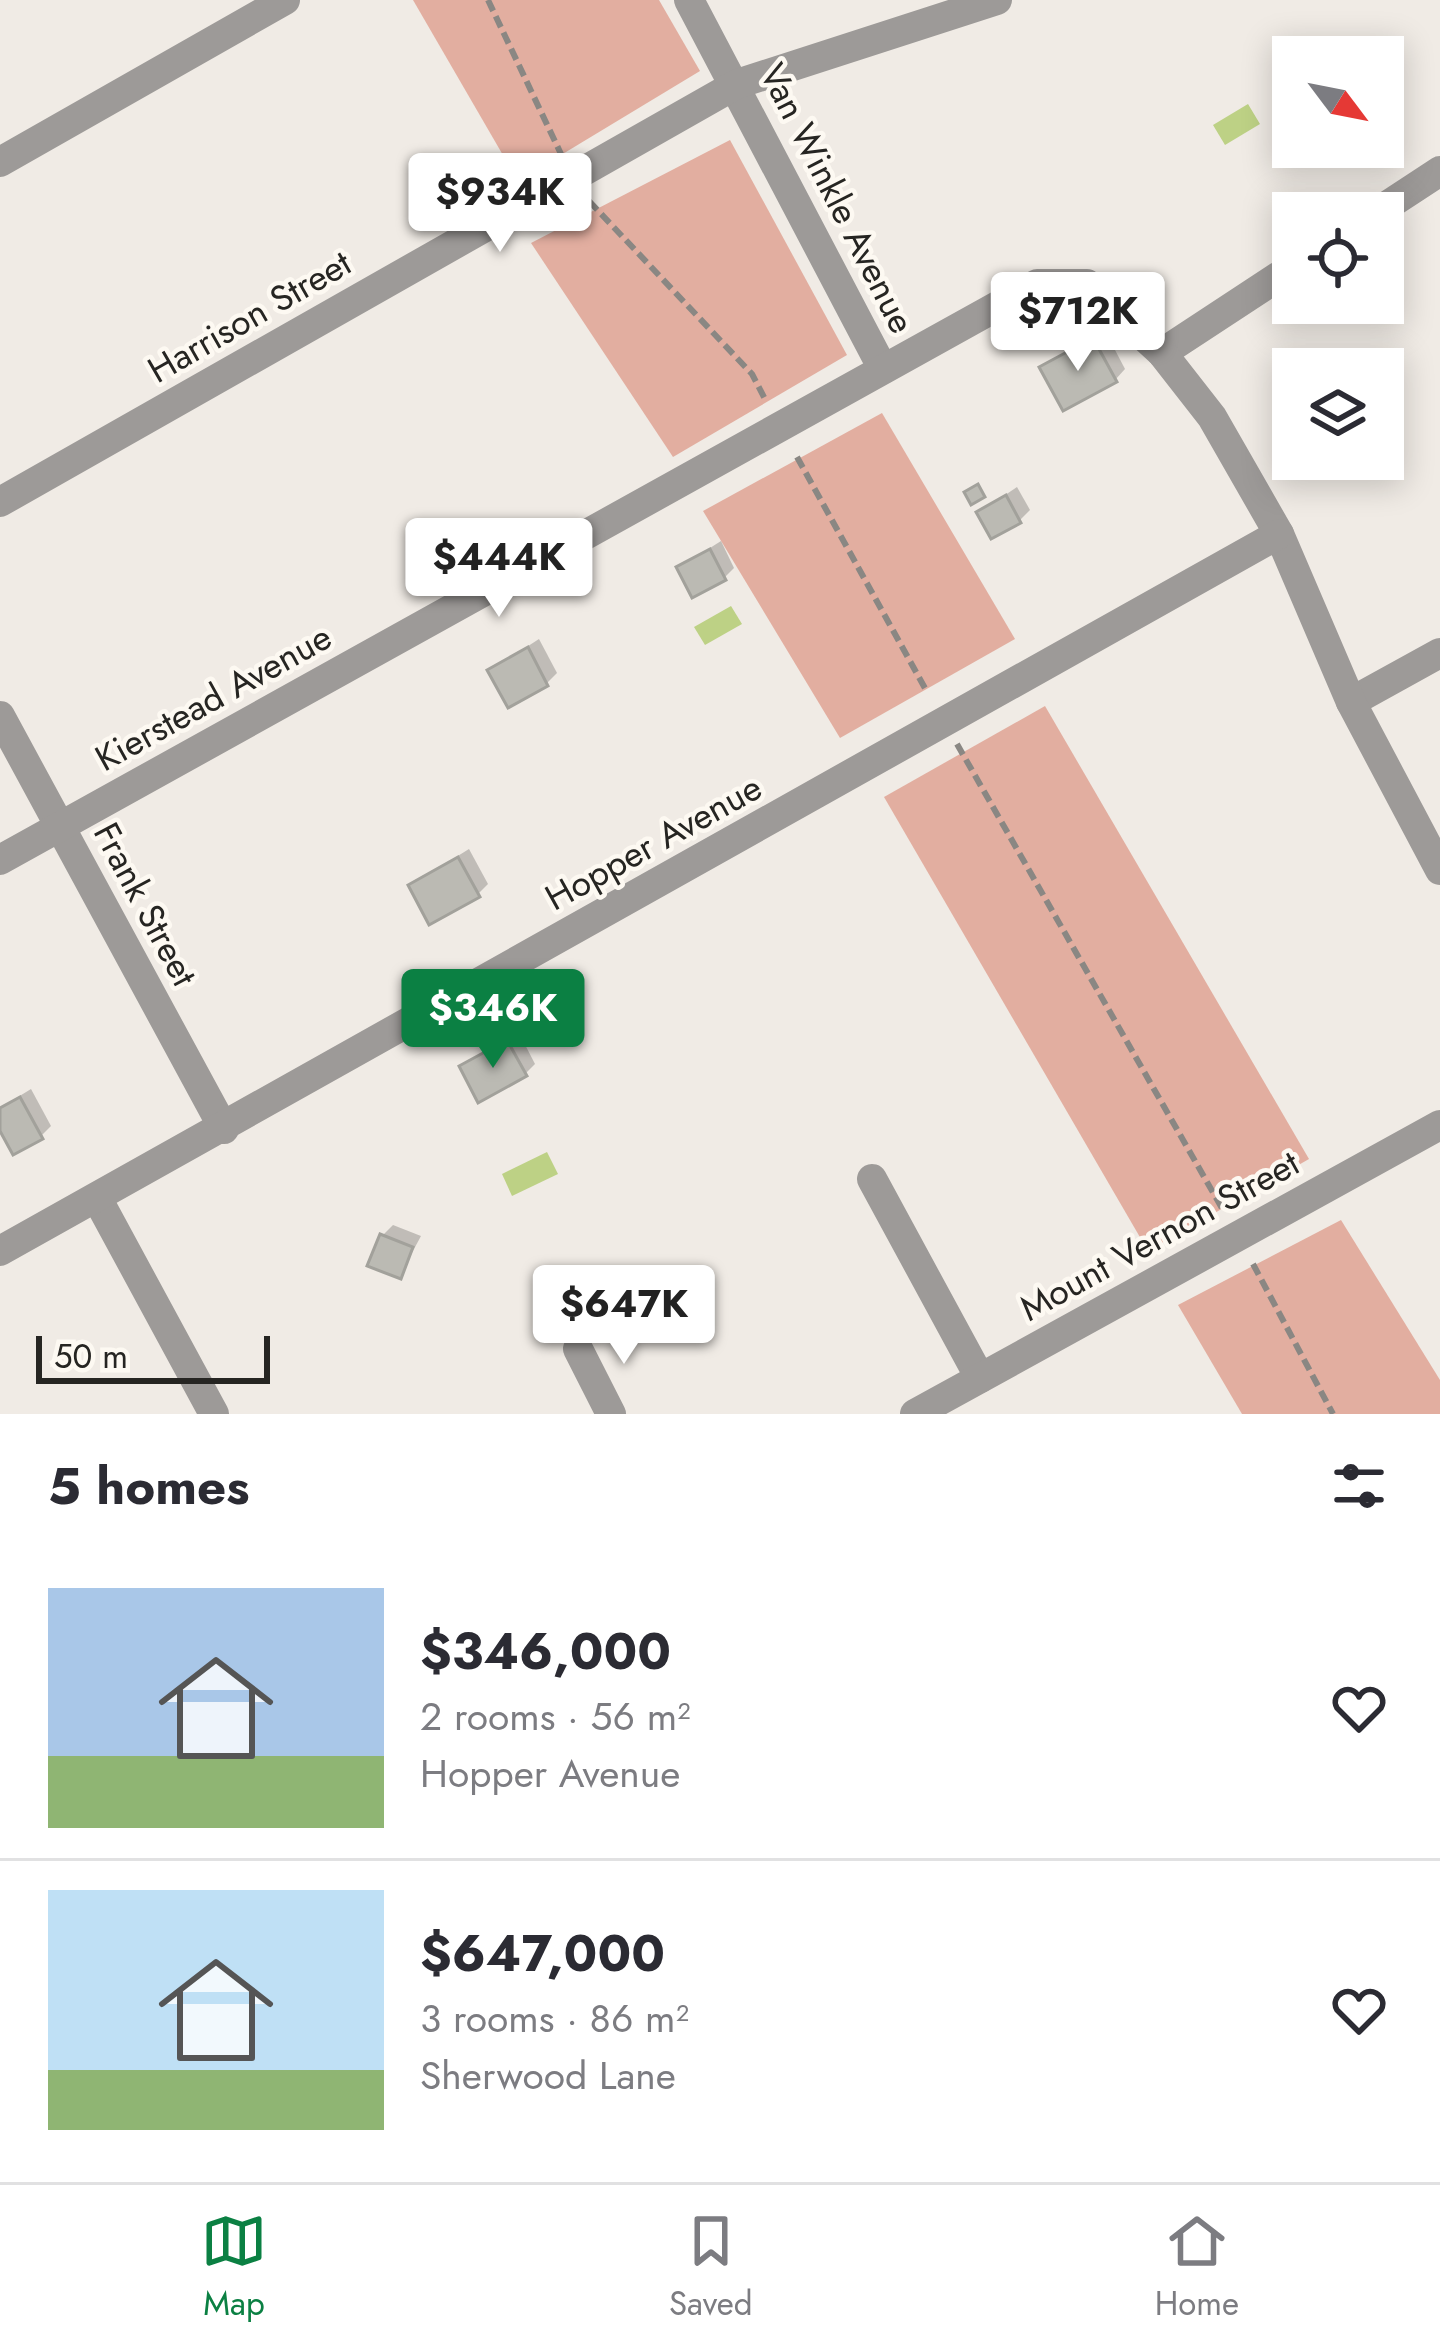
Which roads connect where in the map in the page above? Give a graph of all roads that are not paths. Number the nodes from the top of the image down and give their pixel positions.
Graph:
1 (285, 0) edge
2 (689, 0) edge
3 (997, 0) edge
4 (737, 84) junction
5 (0, 162) edge
6 (1440, 171) edge
7 (1404, 195) edge
8 (1272, 281) edge
9 (966, 323) joint
10 (1162, 353) junction
11 (883, 369) junction
12 (0, 502) edge
13 (1279, 534) junction
14 (1440, 653) edge
15 (1352, 702) junction
16 (0, 716) edge
17 (60, 827) junction
18 (0, 860) edge
19 (1440, 870) edge
20 (1440, 1125) edge
21 (224, 1129) junction
22 (872, 1179) dead end
23 (97, 1198) junction
24 (0, 1251) edge
25 (578, 1349) dead end
26 (980, 1378) junction
27 (214, 1414) edge
28 (611, 1414) edge
29 (915, 1414) edge

1 - 5 street
2 - 4 street, Van Winkle Avenue
3 - 4 street, Harrison Street
4 - 11 street, Van Winkle Avenue
4 - 12 street, Harrison Street
6 - 7 street
8 - 10 street
9 - 10 street, Van Winkle Avenue
9 - 11 street, Kierstead Avenue
10 - 13 street, Van Winkle Avenue
11 - 17 street, Kierstead Avenue
13 - 15 street, Van Winkle Avenue
13 - 21 street, Hopper Avenue
14 - 15 street
15 - 19 street, Van Winkle Avenue
16 - 17 street, Frank Street
17 - 18 street, Kierstead Avenue
17 - 21 street, Frank Street
20 - 26 street, Mount Vernon Street
21 - 23 street, Hopper Avenue
22 - 26 street
23 - 24 street, Hopper Avenue
23 - 27 street
25 - 28 street
26 - 29 street, Mount Vernon Street

